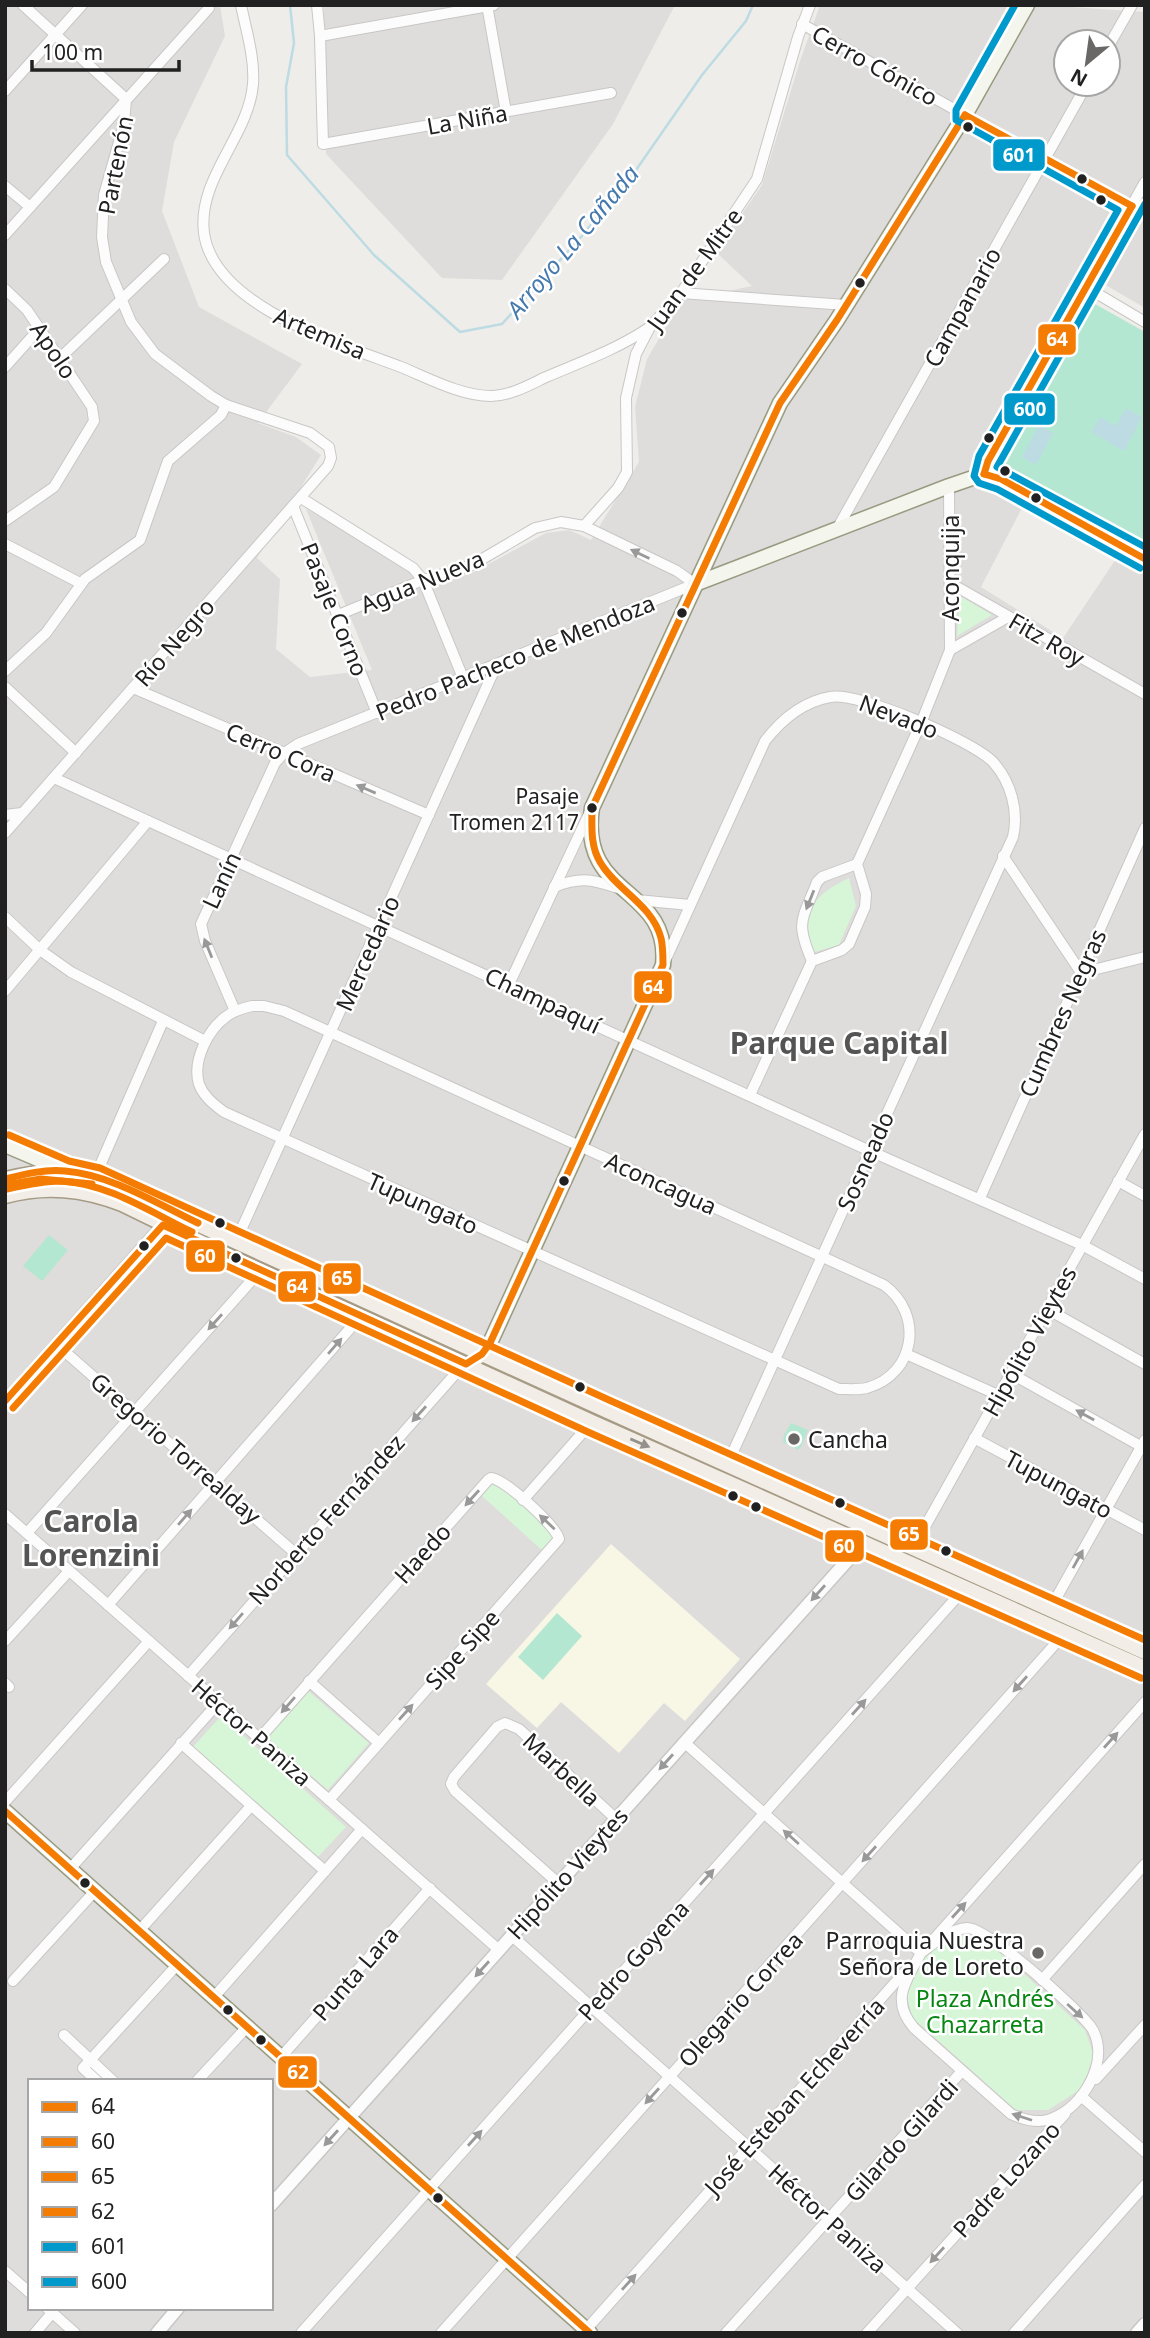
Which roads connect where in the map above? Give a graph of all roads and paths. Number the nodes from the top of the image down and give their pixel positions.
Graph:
1 (23, 5) edge
2 (82, 5) edge
3 (241, 5) edge
4 (317, 5) edge
5 (810, 5) edge
6 (1027, 5) edge
7 (1132, 5) edge
8 (490, 6) edge
9 (209, 8) dead end
10 (802, 24) junction
11 (1119, 28) edge
12 (56, 34) junction
13 (320, 36) junction
14 (5, 91) edge
15 (611, 93) dead end
16 (1079, 98) edge
17 (126, 99) junction
18 (506, 112) junction
19 (965, 115) junction
20 (1045, 160) junction
21 (1145, 182) edge
22 (5, 186) edge
23 (1132, 205) junction
24 (30, 207) junction
25 (5, 236) edge
26 (164, 259) dead end
27 (1086, 287) junction
28 (5, 289) edge
29 (681, 293) junction
30 (122, 300) junction
31 (846, 305) junction
32 (1145, 322) edge
33 (650, 327) junction
34 (39, 329) junction
35 (60, 358) junction
36 (5, 367) edge
37 (226, 405) junction
38 (329, 447) joint
39 (984, 474) junction
40 (949, 486) junction
41 (297, 502) junction
42 (5, 521) edge
43 (584, 526) junction
44 (837, 530) junction
45 (5, 544) edge
46 (1145, 559) edge
47 (423, 580) junction
48 (80, 583) junction
49 (950, 583) junction
50 (695, 584) junction
51 (338, 615) junction
52 (1008, 617) junction
53 (950, 650) junction
54 (497, 664) junction
55 (5, 671) edge
56 (463, 678) junction
57 (5, 687) edge
58 (133, 688) junction
59 (1145, 694) edge
60 (377, 713) junction
61 (921, 723) junction
62 (76, 753) junction
63 (283, 754) junction
64 (54, 778) junction
65 (592, 808) junction
66 (22, 813) junction
67 (5, 815) edge
68 (429, 815) junction
69 (148, 821) junction
70 (1145, 828) edge
71 (5, 833) edge
72 (1003, 856) junction
73 (230, 858) junction
74 (857, 864) junction
75 (554, 887) junction
76 (624, 890) junction
77 (637, 900) junction
78 (690, 905) junction
79 (5, 917) edge
80 (379, 926) junction
81 (40, 950) junction
82 (1145, 957) edge
83 (812, 961) junction
84 (663, 964) junction
85 (1080, 971) junction
86 (509, 984) junction
87 (5, 991) edge
88 (235, 1011) junction
89 (163, 1021) junction
90 (331, 1032) junction
91 (629, 1040) junction
92 (205, 1041) junction
93 (750, 1095) junction
94 (1145, 1134) edge
95 (282, 1140) junction
96 (5, 1145) edge
97 (580, 1147) junction
98 (870, 1151) junction
99 (66, 1171) junction
100 (96, 1178) junction
101 (5, 1179) edge
102 (1118, 1181) junction
103 (88, 1193) junction
104 (5, 1196) edge
105 (1145, 1196) edge
106 (979, 1198) junction
107 (172, 1211) junction
108 (163, 1224) junction
109 (236, 1241) junction
110 (1082, 1245) junction
111 (533, 1252) junction
112 (822, 1256) junction
113 (260, 1271) junction
114 (1145, 1279) edge
115 (1047, 1309) junction
116 (361, 1317) junction
117 (56, 1344) junction
118 (482, 1354) junction
119 (906, 1354) junction
120 (775, 1360) junction
121 (466, 1364) junction
122 (1145, 1364) edge
123 (1010, 1373) junction
124 (998, 1395) junction
125 (5, 1401) edge
126 (134, 1412) junction
127 (592, 1422) junction
128 (974, 1438) junction
129 (1144, 1445) edge
130 (727, 1465) junction
131 (215, 1483) junction
132 (523, 1500) junction
133 (1107, 1509) junction
134 (5, 1514) edge
135 (1145, 1530) edge
136 (27, 1533) junction
137 (881, 1533) junction
138 (864, 1542) junction
139 (913, 1548) junction
140 (295, 1553) junction
141 (69, 1571) junction
142 (965, 1588) junction
143 (108, 1605) junction
144 (1050, 1609) junction
145 (1065, 1633) junction
146 (5, 1641) edge
147 (149, 1641) junction
148 (1145, 1652) edge
149 (1145, 1668) edge
150 (188, 1676) junction
151 (309, 1681) junction
152 (219, 1702) junction
153 (1145, 1702) edge
154 (259, 1739) junction
155 (684, 1742) junction
156 (181, 1743) junction
157 (379, 1743) junction
158 (329, 1800) junction
159 (5, 1802) edge
160 (251, 1806) junction
161 (5, 1811) edge
162 (764, 1814) junction
163 (616, 1819) junction
164 (362, 1829) junction
165 (1145, 1864) edge
166 (70, 1869) junction
167 (325, 1871) junction
168 (558, 1883) junction
169 (843, 1884) junction
170 (430, 1888) junction
171 (95, 1891) junction
172 (139, 1931) junction
173 (512, 1936) junction
174 (499, 1950) junction
175 (921, 1953) junction
176 (177, 1965) junction
177 (1042, 1980) junction
178 (13, 1981) dead end
179 (214, 1997) junction
180 (592, 2007) junction
181 (1145, 2025) edge
182 (247, 2026) junction
183 (64, 2035) dead end
184 (281, 2057) junction
185 (90, 2060) junction
186 (962, 2071) junction
187 (670, 2077) junction
188 (90, 2078) edge
189 (111, 2079) edge
190 (199, 2079) edge
191 (1081, 2096) junction
192 (349, 2118) junction
193 (749, 2147) junction
194 (1145, 2152) edge
195 (1145, 2185) edge
196 (429, 2189) junction
197 (273, 2198) edge
198 (829, 2219) junction
199 (506, 2258) junction
200 (5, 2271) edge
201 (907, 2288) junction
202 (28, 2291) edge
203 (176, 2310) edge
204 (50, 2311) edge
205 (1145, 2325) edge
206 (587, 2332) edge
207 (35, 2333) edge
208 (75, 2333) edge
209 (157, 2333) edge
210 (301, 2333) edge
211 (441, 2333) edge
212 (726, 2333) edge
213 (867, 2333) edge
214 (957, 2333) edge
215 (1014, 2333) edge
216 (1137, 2333) edge

1 - 12 street
2 - 12 street
3 - 33 street, Artemisa
4 - 13 street
5 - 10 street, Juan de Mitre
6 - 19 main road
7 - 11 street
8 - 13 street
8 - 18 street
9 - 17 street
10 - 19 street, Cerro Cónico
10 - 29 street, Juan de Mitre
12 - 14 street
12 - 17 street
13 - 18 street, La Niña
15 - 18 street, La Niña
16 - 20 street, Campanario
17 - 24 street
17 - 30 street, Partenón
19 - 20 street, Cerro Cónico
19 - 31 main road
20 - 23 street, Cerro Cónico
20 - 44 street, Campanario
21 - 23 street
22 - 24 street
23 - 27 street
24 - 25 street
26 - 30 street
27 - 32 street
27 - 39 street
28 - 34 street, Apolo
29 - 31 street
29 - 33 street, Juan de Mitre
30 - 35 street
30 - 37 street, Partenón
31 - 50 main road
33 - 43 street, Juan de Mitre
34 - 35 street, Apolo
34 - 36 street
35 - 42 street, Apolo
37 - 38 street, Partenón
37 - 48 street
38 - 41 street, Río Negro
39 - 40 main road, Pedro Pacheco de Mendoza
39 - 46 main road
40 - 44 main road, Pedro Pacheco de Mendoza
40 - 49 street, Aconquija
41 - 47 street
41 - 51 street, Pasaje Corno
41 - 58 street, Río Negro
43 - 47 street, Agua Nueva
50 -> 43 street, Agua Nueva
44 - 50 main road, Pedro Pacheco de Mendoza
45 - 48 street
47 - 51 street, Agua Nueva
47 - 56 street
48 - 55 street
49 - 52 street, Fitz Roy
49 - 53 street, Aconquija
50 - 54 street, Pedro Pacheco de Mendoza
50 - 65 main road
51 - 60 street, Pasaje Corno
52 - 53 street, Aconquija
52 - 59 street, Fitz Roy
53 - 61 street, Aconquija
54 - 56 street, Pedro Pacheco de Mendoza
54 - 68 street, Mercedario
56 - 60 street, Pedro Pacheco de Mendoza
57 - 62 street
58 - 62 street, Río Negro
58 - 63 street, Cerro Cora
60 - 63 street, Pedro Pacheco de Mendoza
61 - 72 street, Nevado
61 - 74 street, Aconquija
61 - 78 street, Nevado
62 - 64 street, Río Negro
68 -> 63 street, Cerro Cora
63 - 73 street, Lanín
64 - 66 street, Río Negro
64 - 69 street, Champaquí
65 - 75 street
65 - 76 main road
66 - 67 street
66 - 71 street, Río Negro
68 - 80 street, Mercedario
69 - 73 street, Champaquí
69 - 81 street
70 - 85 street, Cumbres Negras
72 - 85 street
72 - 98 street, Sosneado
73 - 80 street, Champaquí
88 -> 73 street, Lanín
74 - 83 street
74 -> 83 street
75 - 76 street
75 - 86 street
76 - 77 main road
77 - 78 street
77 - 84 main road
78 - 84 street, Nevado
79 - 81 street
80 - 86 street, Champaquí
80 - 90 street, Mercedario
81 - 87 street
81 - 89 street
82 - 85 street
83 - 93 street
84 - 91 main road
85 - 106 street, Cumbres Negras
86 - 91 street, Champaquí
88 - 90 street, Aconcagua
88 - 92 street
89 - 92 street
89 - 100 street
90 - 95 street, Mercedario
90 - 97 street, Aconcagua
91 - 93 street, Champaquí
91 - 97 main road
92 - 95 street, Tupungato
93 - 98 street, Champaquí
94 - 102 street, Hipólito Vieytes
95 - 109 street, Mercedario
95 - 111 street, Tupungato
96 - 99 main road
97 - 111 main road
97 - 112 street, Aconcagua
98 - 106 street, Champaquí
98 - 112 street, Sosneado
99 - 100 main road
99 - 101 main road
100 - 103 street
100 - 107 main road
102 - 105 street
102 - 110 street, Hipólito Vieytes
103 - 104 main road
103 - 108 main road
106 - 110 street, Champaquí
107 - 108 street
107 - 109 main road
108 - 113 main road
108 - 117 street
109 - 118 main road
110 - 114 street, Champaquí
110 - 115 street, Hipólito Vieytes
111 - 118 main road
111 - 120 street, Tupungato
112 - 119 street, Aconcagua
112 - 120 street, Sosneado
113 - 116 main road
113 -> 126 street
115 - 122 street
115 - 123 street, Hipólito Vieytes
116 - 121 main road
131 -> 116 street
117 - 125 street
117 - 126 street, Gregorio Torrealday
118 - 121 main road
118 - 130 main road
119 - 120 street, Tupungato
119 - 124 street
120 - 130 street, Sosneado
121 - 127 main road
121 -> 140 street, Norberto Fernández
123 - 124 street, Hipólito Vieytes
129 -> 123 street
124 - 128 street, Hipólito Vieytes
126 - 131 street, Gregorio Torrealday
126 - 136 street
127 - 132 street
127 -> 138 main road
128 - 133 street, Tupungato
128 - 139 street, Hipólito Vieytes
129 - 133 street
130 - 137 main road
131 - 140 street, Gregorio Torrealday
143 -> 131 street
132 -> 151 street, Haedo
157 -> 132 street, Sipe Sipe
133 - 135 street, Tupungato
144 -> 133 street
134 - 136 street, Héctor Paniza
136 - 141 street, Héctor Paniza
137 - 138 street
137 - 139 main road
138 - 142 main road
138 -> 155 street, Hipólito Vieytes
139 - 144 main road
140 -> 150 street, Norberto Fernández
141 - 143 street, Héctor Paniza
141 - 146 street
142 - 145 main road
162 -> 142 street, Pedro Goyena
143 - 147 street, Héctor Paniza
144 - 148 main road
145 - 149 main road
145 -> 169 street, Olegario Correa
147 - 150 street, Héctor Paniza
147 - 159 street
150 - 152 street, Héctor Paniza
151 -> 154 street, Haedo
151 - 157 street
152 - 154 street, Héctor Paniza
152 - 156 street
175 -> 153 street, José Esteban Echeverría
154 - 158 street, Héctor Paniza
155 - 162 street
155 -> 163 street, Hipólito Vieytes
156 - 160 street
156 - 166 street
157 - 158 street, Sipe Sipe
158 - 164 street, Héctor Paniza
160 - 167 street
160 - 172 street
161 - 166 main road
169 -> 162 street
180 -> 162 street, Pedro Goyena
163 - 168 street, Hipólito Vieytes
163 - 168 street, Marbella
164 - 167 street
164 - 170 street, Héctor Paniza
165 - 177 street
166 - 171 main road
167 - 179 street
168 - 173 street, Hipólito Vieytes
169 - 175 street
169 - 187 street, Olegario Correa
170 - 174 street, Héctor Paniza
170 - 184 street, Punta Lara
171 - 172 main road
171 - 178 street
172 - 176 main road
173 - 174 street, Hipólito Vieytes
173 - 180 street, Héctor Paniza
174 -> 192 street, Hipólito Vieytes
175 - 177 street
175 - 186 street
175 - 193 street, José Esteban Echeverría
176 - 179 main road
176 - 185 street
177 -> 191 street
179 - 182 main road
180 - 187 street, Héctor Paniza
196 -> 180 street, Pedro Goyena
181 - 191 street, Padre Lozano
182 - 184 main road
182 - 190 street
183 - 185 street
184 - 192 main road
185 - 188 street
185 - 189 street
191 -> 186 street
186 - 198 street, Gilardo Gilardi
187 - 193 street, Héctor Paniza
187 -> 199 street, Olegario Correa
191 - 194 street
191 -> 201 street, Padre Lozano
192 - 196 main road
192 -> 197 street, Hipólito Vieytes
193 - 198 street, Héctor Paniza
206 -> 193 street, José Esteban Echeverría
195 - 215 street
196 - 199 main road
196 - 210 street, Pedro Goyena
198 - 201 street, Héctor Paniza
198 - 212 street, Gilardo Gilardi
199 - 206 main road
199 - 211 street, Olegario Correa
200 - 202 street
201 - 213 street, Padre Lozano
201 - 214 street, Héctor Paniza
203 - 209 street
204 - 207 street
204 - 208 street
205 - 216 street

